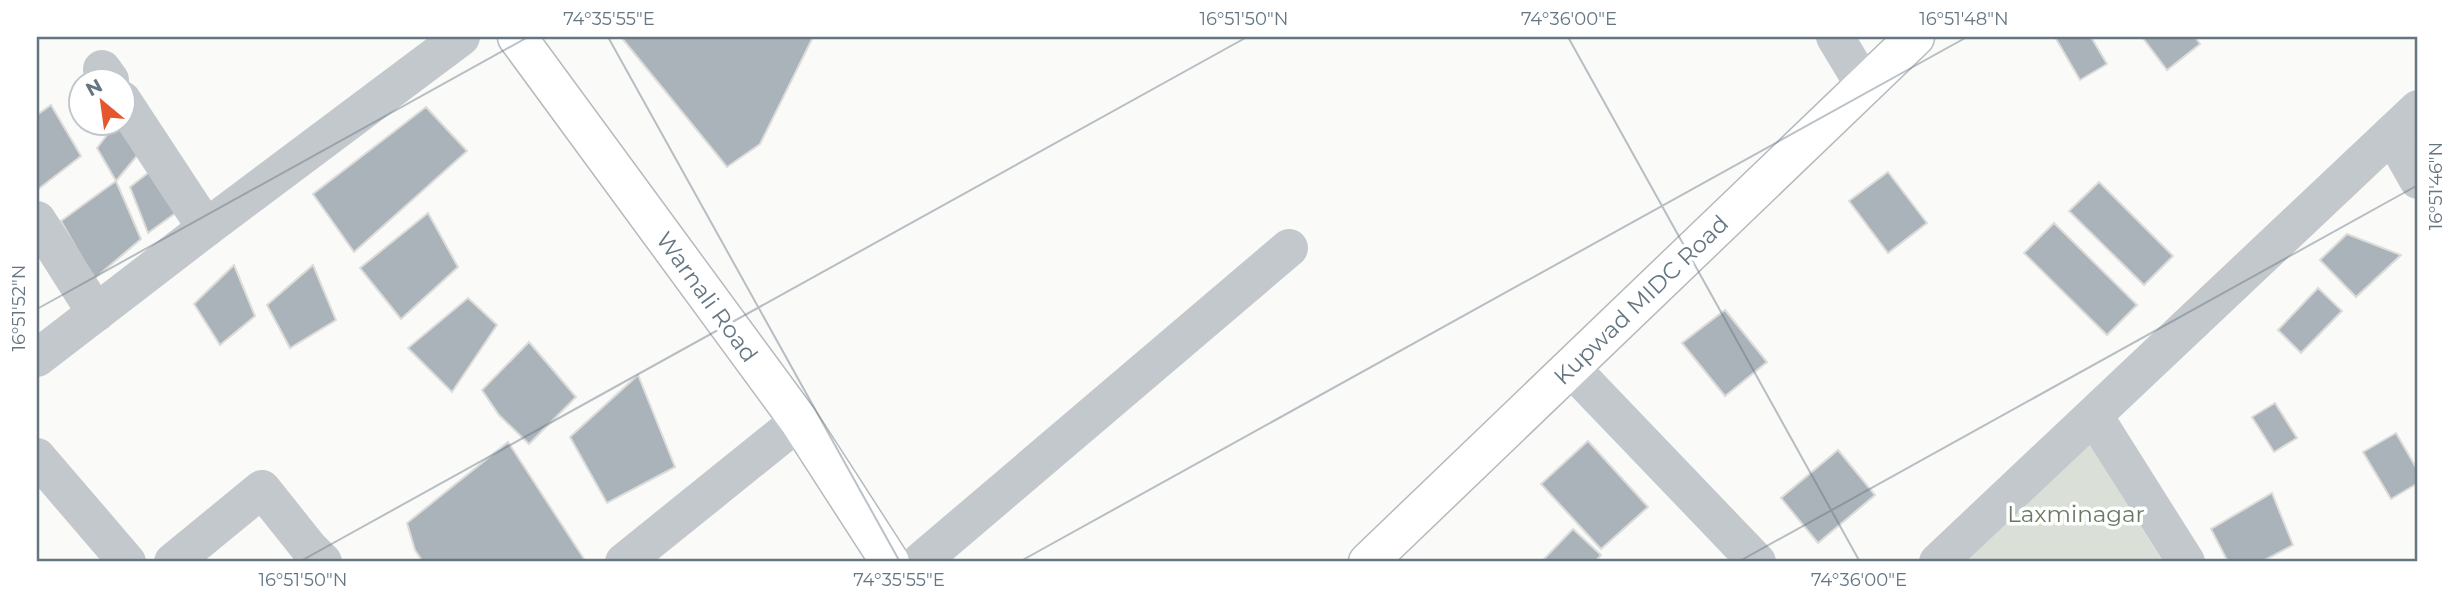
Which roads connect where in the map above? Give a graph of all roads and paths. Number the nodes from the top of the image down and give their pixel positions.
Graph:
1 (461, 37) edge
2 (517, 37) edge
3 (1835, 37) edge
4 (1915, 37) edge
5 (1864, 85) junction
6 (136, 120) edge
7 (2405, 122) edge
8 (2418, 180) edge
9 (37, 220) edge
10 (206, 228) junction
11 (1289, 247) dead end
12 (96, 313) junction
13 (37, 358) edge
14 (1571, 368) junction
15 (2094, 416) junction
16 (799, 421) junction
17 (37, 457) edge
18 (127, 562) edge
19 (173, 562) edge
20 (323, 562) edge
21 (624, 562) edge
22 (890, 562) edge
23 (919, 562) edge
24 (1368, 562) edge
25 (1757, 562) edge
26 (1938, 562) edge
27 (2186, 562) edge

1 - 10 street
2 - 16 main road, Warnali Road
3 - 5 street
4 - 5 main road, Kupwad MIDC Road
5 - 14 main road, Kupwad MIDC Road
6 - 10 street
7 - 8 street
7 - 15 street
9 - 12 street
10 - 12 street
11 - 23 street
12 - 13 street
14 - 24 main road, Kupwad MIDC Road
14 - 25 street
15 - 26 street
15 - 27 street
16 - 21 street
16 - 22 main road, Warnali Road
17 - 18 street
19 - 20 street

